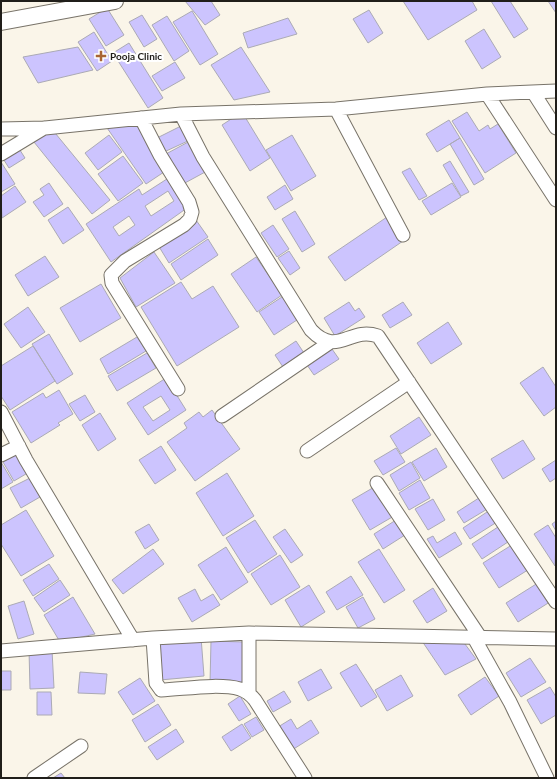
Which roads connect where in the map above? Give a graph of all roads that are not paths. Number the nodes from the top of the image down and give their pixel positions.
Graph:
1 (114, 1) edge
2 (1, 22) edge
3 (556, 91) edge
4 (533, 92) junction
5 (487, 94) junction
6 (336, 109) junction
7 (181, 114) junction
8 (141, 118) junction
9 (45, 128) junction
10 (556, 128) edge
11 (1, 129) edge
12 (1, 154) edge
13 (556, 200) edge
14 (403, 235) dead end
15 (329, 342) junction
16 (409, 382) junction
17 (178, 389) dead end
18 (1, 412) edge
19 (222, 416) dead end
20 (19, 446) junction
21 (307, 451) dead end
22 (1, 456) edge
23 (377, 483) dead end
24 (556, 602) edge
25 (249, 633) junction
26 (477, 636) junction
27 (153, 638) junction
28 (556, 639) edge
29 (133, 640) junction
30 (1, 651) edge
31 (249, 693) junction
32 (81, 746) dead end
33 (34, 778) edge
34 (305, 778) edge
35 (548, 778) edge

1 - 2 street
3 - 4 street
4 - 5 street
4 - 10 street
5 - 6 street
5 - 13 street
6 - 7 street
6 - 14 street
7 - 8 street
7 - 15 street
8 - 9 street
8 - 17 street
9 - 11 street
9 - 12 street
15 - 16 street
15 - 19 street
16 - 21 street
16 - 24 street
18 - 20 street
20 - 22 street
20 - 29 street
23 - 26 street
25 - 26 street
25 - 27 street
25 - 31 street
26 - 28 street
26 - 35 street
27 - 29 street
27 - 31 street
29 - 30 street
31 - 34 street
32 - 33 street

